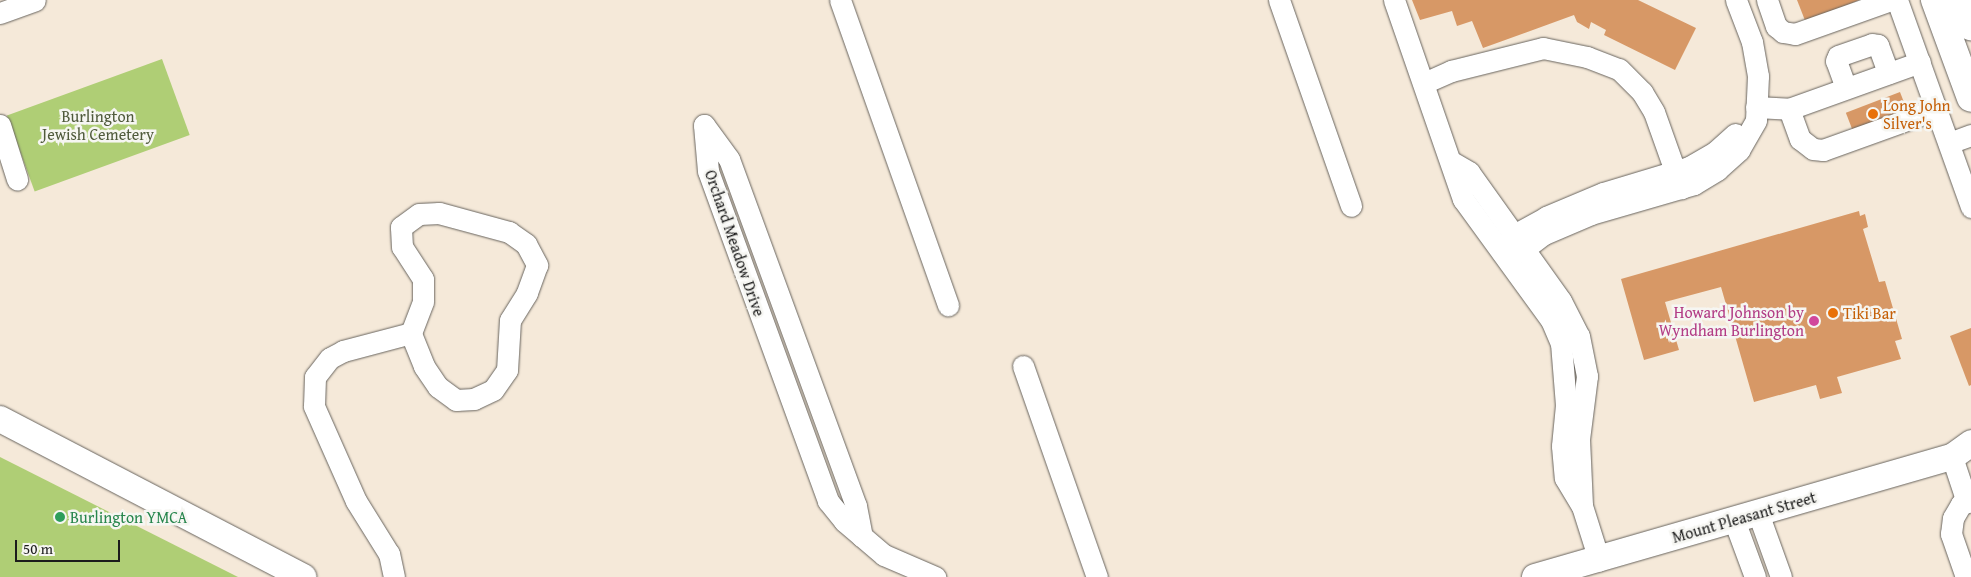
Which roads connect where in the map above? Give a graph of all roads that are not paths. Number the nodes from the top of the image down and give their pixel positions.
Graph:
1 (33, 0) edge
2 (840, 0) edge
3 (1279, 0) edge
4 (1394, 0) edge
5 (1736, 0) edge
6 (1767, 0) edge
7 (1891, 0) edge
8 (1897, 0) edge
9 (1935, 0) edge
10 (1962, 0) edge
11 (0, 13) edge
12 (1971, 26) edge
13 (1920, 62) junction
14 (1888, 73) junction
15 (1424, 83) junction
16 (1846, 88) junction
17 (1971, 98) edge
18 (1789, 108) junction
19 (1937, 109) junction
20 (1756, 113) junction
21 (0, 125) edge
22 (1971, 135) edge
23 (1949, 143) junction
24 (17, 180) dead end
25 (1678, 180) junction
26 (1351, 206) dead end
27 (1971, 207) edge
28 (1513, 246) junction
29 (948, 305) dead end
30 (411, 333) junction
31 (1022, 366) dead end
32 (0, 419) edge
33 (1962, 454) edge
34 (1969, 501) edge
35 (1746, 517) junction
36 (862, 536) junction
37 (1599, 560) junction
38 (303, 577) edge
39 (394, 577) edge
40 (935, 577) edge
41 (1097, 577) edge
42 (1535, 577) edge
43 (1754, 577) edge
44 (1781, 577) edge
45 (1966, 577) edge

1 - 11 street
2 - 29 street
3 - 26 street
4 - 15 street
5 - 20 street
6 - 7 street
8 - 13 street
9 - 17 highway
10 - 12 highway
13 - 14 street
13 - 19 street
14 - 16 street
14 - 16 street
15 - 25 street
15 - 28 street
16 - 18 street
18 - 19 street
18 - 20 street
19 - 23 street
20 - 25 street
21 - 24 street
22 - 23 street
23 - 27 street
25 - 28 street
28 - 37 street
30 - 30 street
30 - 39 street
31 - 41 street
32 - 38 main road
33 - 34 street
33 - 35 main road, Mount Pleasant Street
34 - 45 street
35 - 37 main road, Mount Pleasant Street
35 - 43 street
35 - 44 street
36 - 36 street, Orchard Meadow Drive
36 - 40 street, Orchard Meadow Drive
37 - 42 main road, Mount Pleasant Street

